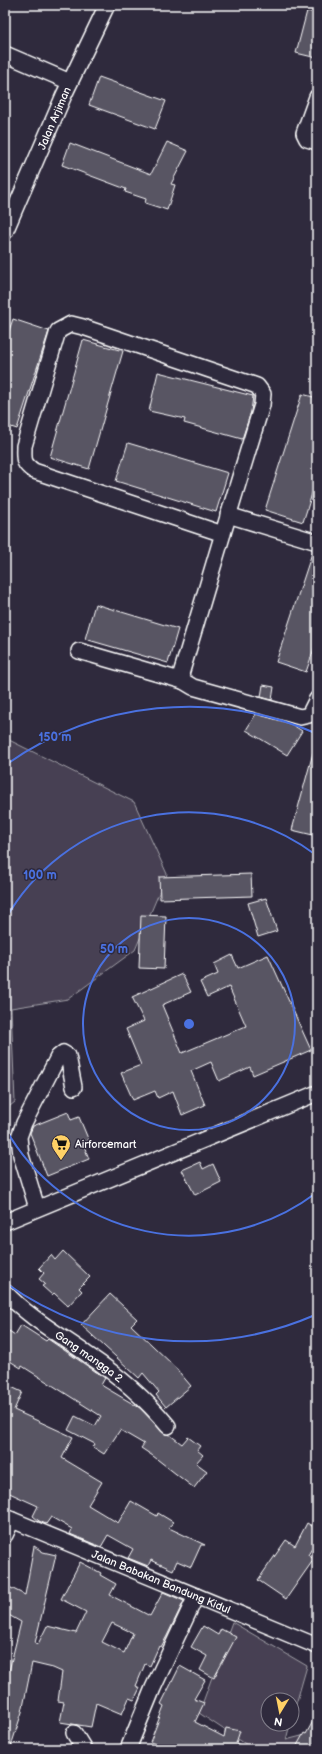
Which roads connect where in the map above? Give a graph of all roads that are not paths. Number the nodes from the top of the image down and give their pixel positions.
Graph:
1 (107, 5) edge
2 (5, 54) edge
3 (70, 82) junction
4 (317, 97) edge
5 (317, 142) edge
6 (5, 232) edge
7 (228, 515) junction
8 (223, 534) junction
9 (317, 542) edge
10 (79, 650) dead end
11 (183, 681) junction
12 (317, 698) edge
13 (74, 1087) dead end
14 (317, 1092) edge
15 (37, 1208) junction
16 (5, 1222) edge
17 (5, 1292) edge
18 (168, 1426) dead end
19 (9, 1518) edge
20 (5, 1535) edge
21 (196, 1596) junction
22 (317, 1646) edge
23 (74, 1733) dead end
24 (84, 1749) edge
25 (128, 1749) edge

1 - 3 street, Jalan Arjiman
2 - 3 street
3 - 6 street, Jalan Arjiman
4 - 5 street
7 - 8 street
7 - 8 street
7 - 9 street
8 - 11 street
10 - 11 street
11 - 12 street
13 - 15 street
14 - 15 street
15 - 16 street
17 - 18 street, Gang mangga 2
19 - 20 street
19 - 21 street, Jalan Babakan Bandung Kidul
21 - 22 street, Jalan Babakan Bandung Kidul
21 - 25 street
23 - 24 street

